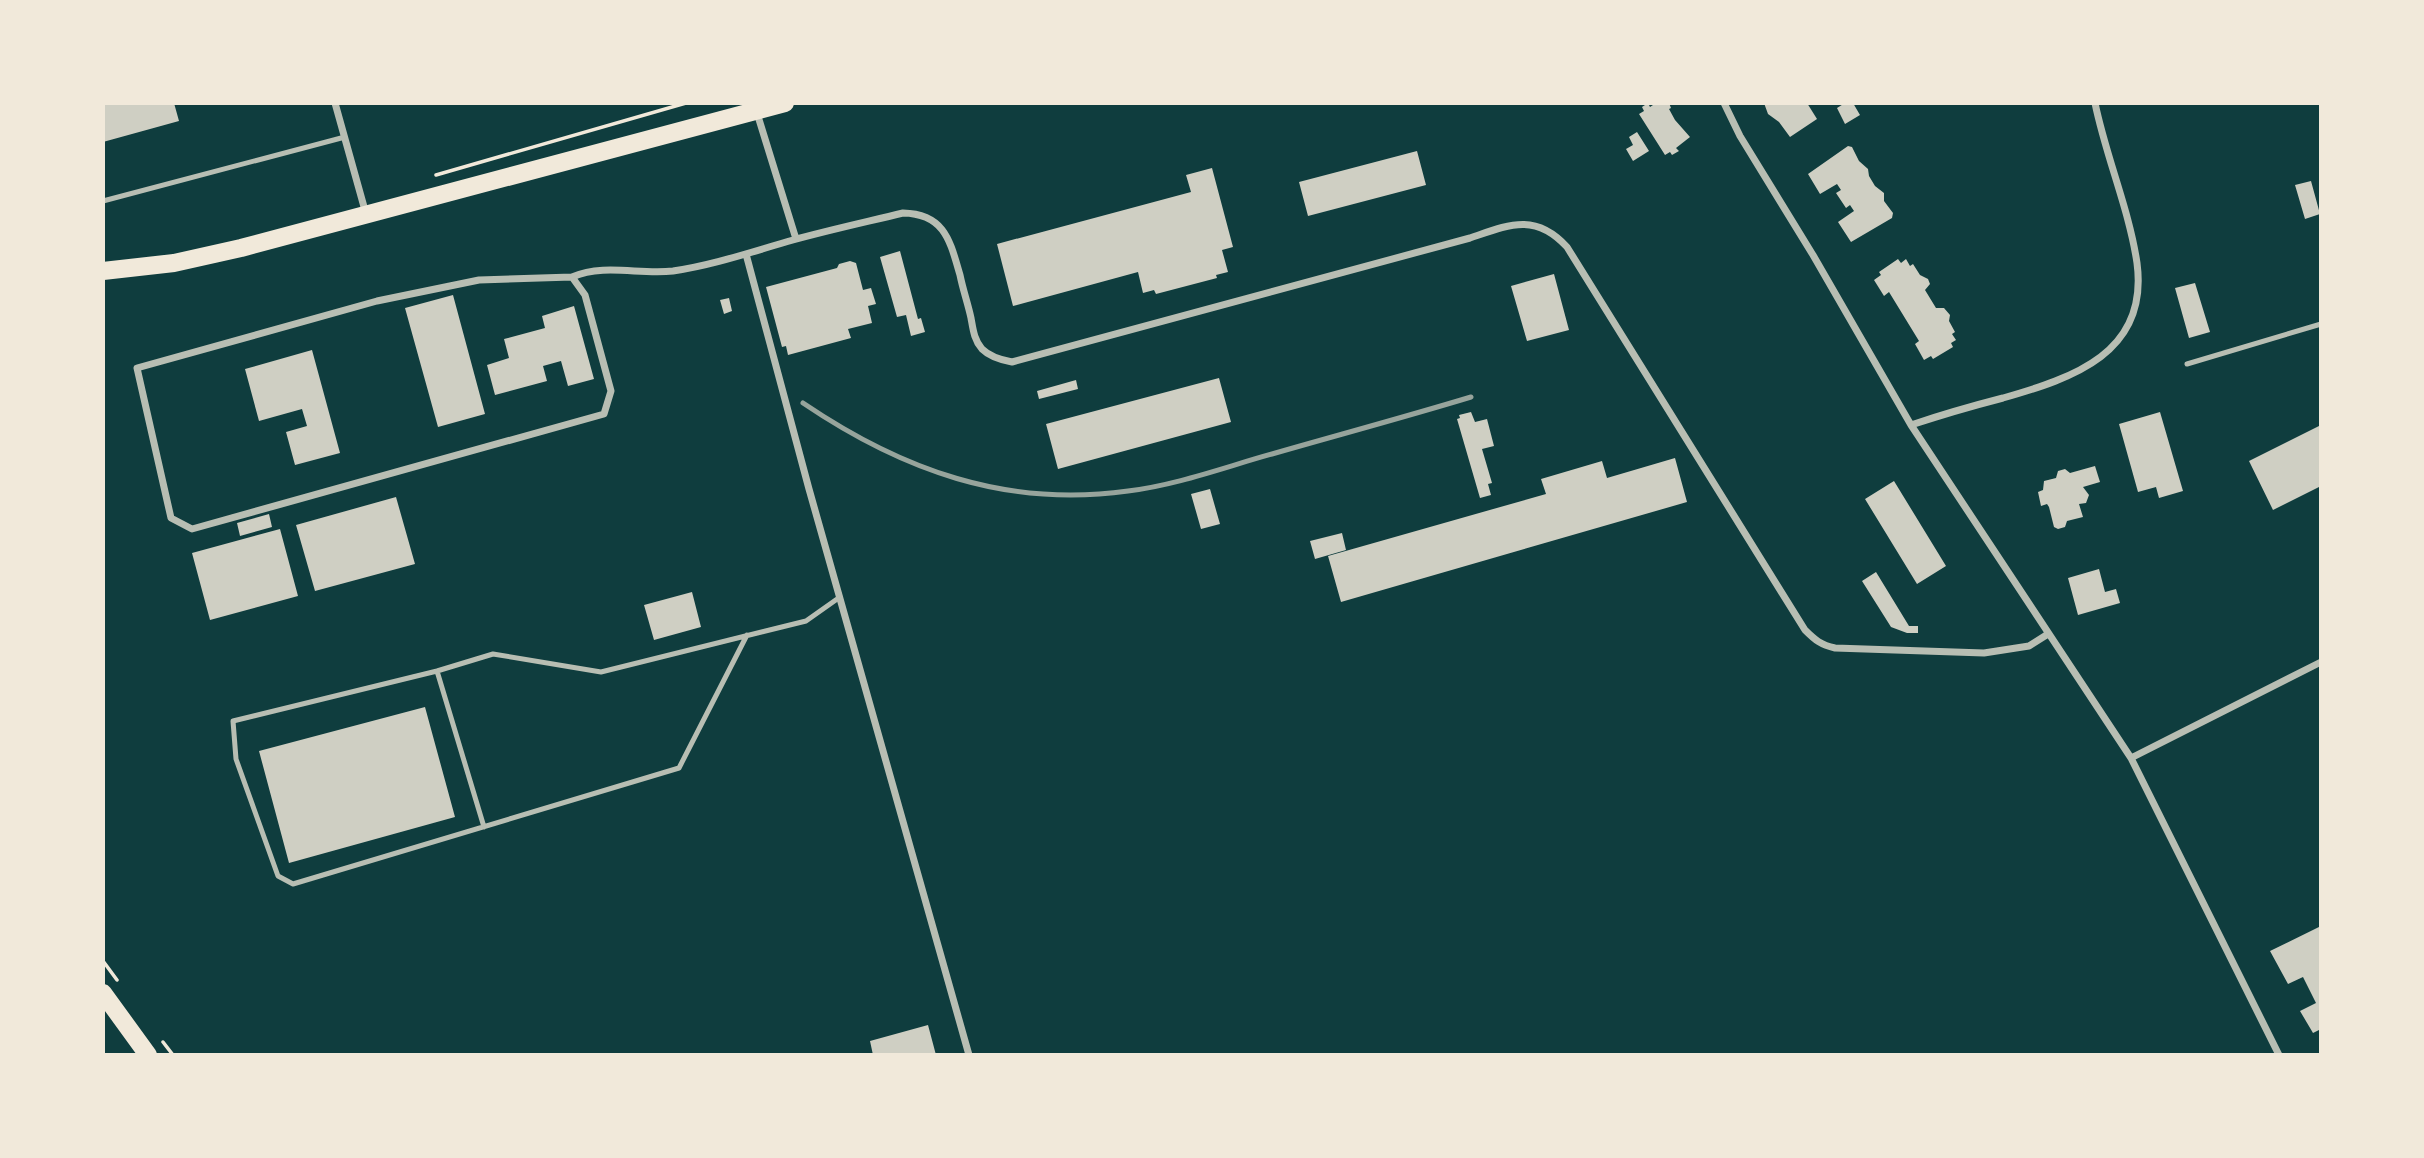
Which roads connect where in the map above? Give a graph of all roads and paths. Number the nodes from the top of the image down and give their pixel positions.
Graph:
1 (335, 103) edge
2 (686, 103) edge
3 (785, 103) edge
4 (1724, 103) edge
5 (2095, 103) edge
6 (756, 111) junction
7 (345, 137) junction
8 (430, 177) dead end
9 (103, 201) edge
10 (367, 214) junction
11 (796, 239) junction
12 (746, 254) junction
13 (103, 271) edge
14 (572, 277) junction
15 (2321, 324) edge
16 (2187, 364) dead end
17 (1911, 425) junction
18 (840, 597) junction
19 (747, 635) junction
20 (2048, 635) junction
21 (2321, 662) edge
22 (437, 671) junction
23 (2132, 758) junction
24 (484, 827) junction
25 (103, 993) edge
26 (148, 1055) edge
27 (969, 1055) edge
28 (2279, 1055) edge

1 - 7 street
2 - 8 path
3 - 6 main road
4 - 17 street
5 - 17 street
6 - 10 main road
6 - 11 street
7 - 9 lane
7 - 10 street
10 - 13 main road
11 - 12 street
11 - 20 street
12 - 14 street
12 - 18 street
14 - 14 street
15 - 16 lane
17 - 20 street
18 - 19 lane
18 - 27 street
19 - 22 lane
19 - 24 lane
20 - 23 street
21 - 23 street
22 - 24 lane
22 - 24 lane
23 - 28 street
25 - 26 main road

